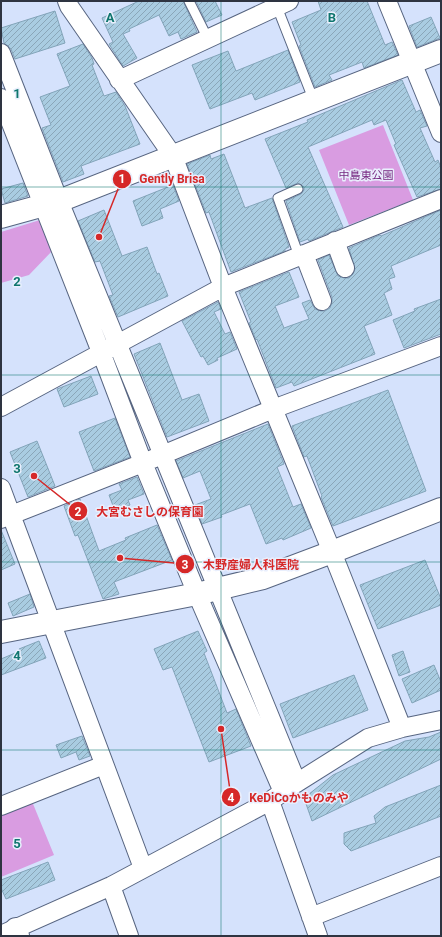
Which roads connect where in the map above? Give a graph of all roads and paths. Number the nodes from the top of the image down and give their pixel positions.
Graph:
1 (67, 1) edge
2 (190, 1) edge
3 (388, 1) edge
4 (283, 4) edge
5 (208, 39) junction
6 (441, 51) edge
7 (1, 53) edge
8 (412, 63) junction
9 (119, 80) junction
10 (1, 98) edge
11 (314, 101) junction
12 (441, 133) edge
13 (173, 156) junction
14 (298, 189) dead end
15 (441, 199) edge
16 (51, 203) junction
17 (1, 217) edge
18 (335, 241) junction
19 (302, 255) junction
20 (345, 268) dead end
21 (222, 287) junction
22 (322, 301) dead end
23 (441, 346) edge
24 (110, 347) junction
25 (1, 408) edge
26 (273, 409) junction
27 (154, 459) junction
28 (1, 488) edge
29 (441, 509) edge
30 (6, 517) edge
31 (332, 552) junction
32 (209, 591) junction
33 (52, 623) junction
34 (1, 632) edge
35 (441, 720) edge
36 (402, 728) junction
37 (104, 765) junction
38 (283, 792) junction
39 (1, 806) edge
40 (441, 866) edge
41 (143, 868) junction
42 (111, 886) junction
43 (311, 917) junction
44 (12, 933) edge
45 (129, 936) edge
46 (318, 936) edge

1 - 9 street
2 - 5 lane
3 - 8 street
4 - 5 street
4 - 11 lane
5 - 9 street
6 - 8 street
7 - 16 street
8 - 11 street
8 - 12 street
9 - 13 street
10 - 16 street
11 - 13 street
13 - 16 street
13 - 21 street
14 - 19 lane
15 - 18 street
16 - 17 street
16 - 24 street
18 - 19 street
18 - 20 street
19 - 21 street
19 - 22 street
21 - 24 street
21 - 26 street
23 - 26 street
24 - 25 street
24 - 27 street
26 - 27 street
26 - 31 street
27 - 30 street
27 - 32 street
28 - 30 street
29 - 31 street
30 - 33 street
31 - 32 street
31 - 36 street
32 - 33 street
32 - 38 street
33 - 34 street
33 - 37 street
35 - 36 street
36 - 38 street
37 - 39 street
37 - 41 street
38 - 41 street
38 - 43 street
40 - 43 street
41 - 42 street
42 - 44 street
42 - 45 street
43 - 46 street

